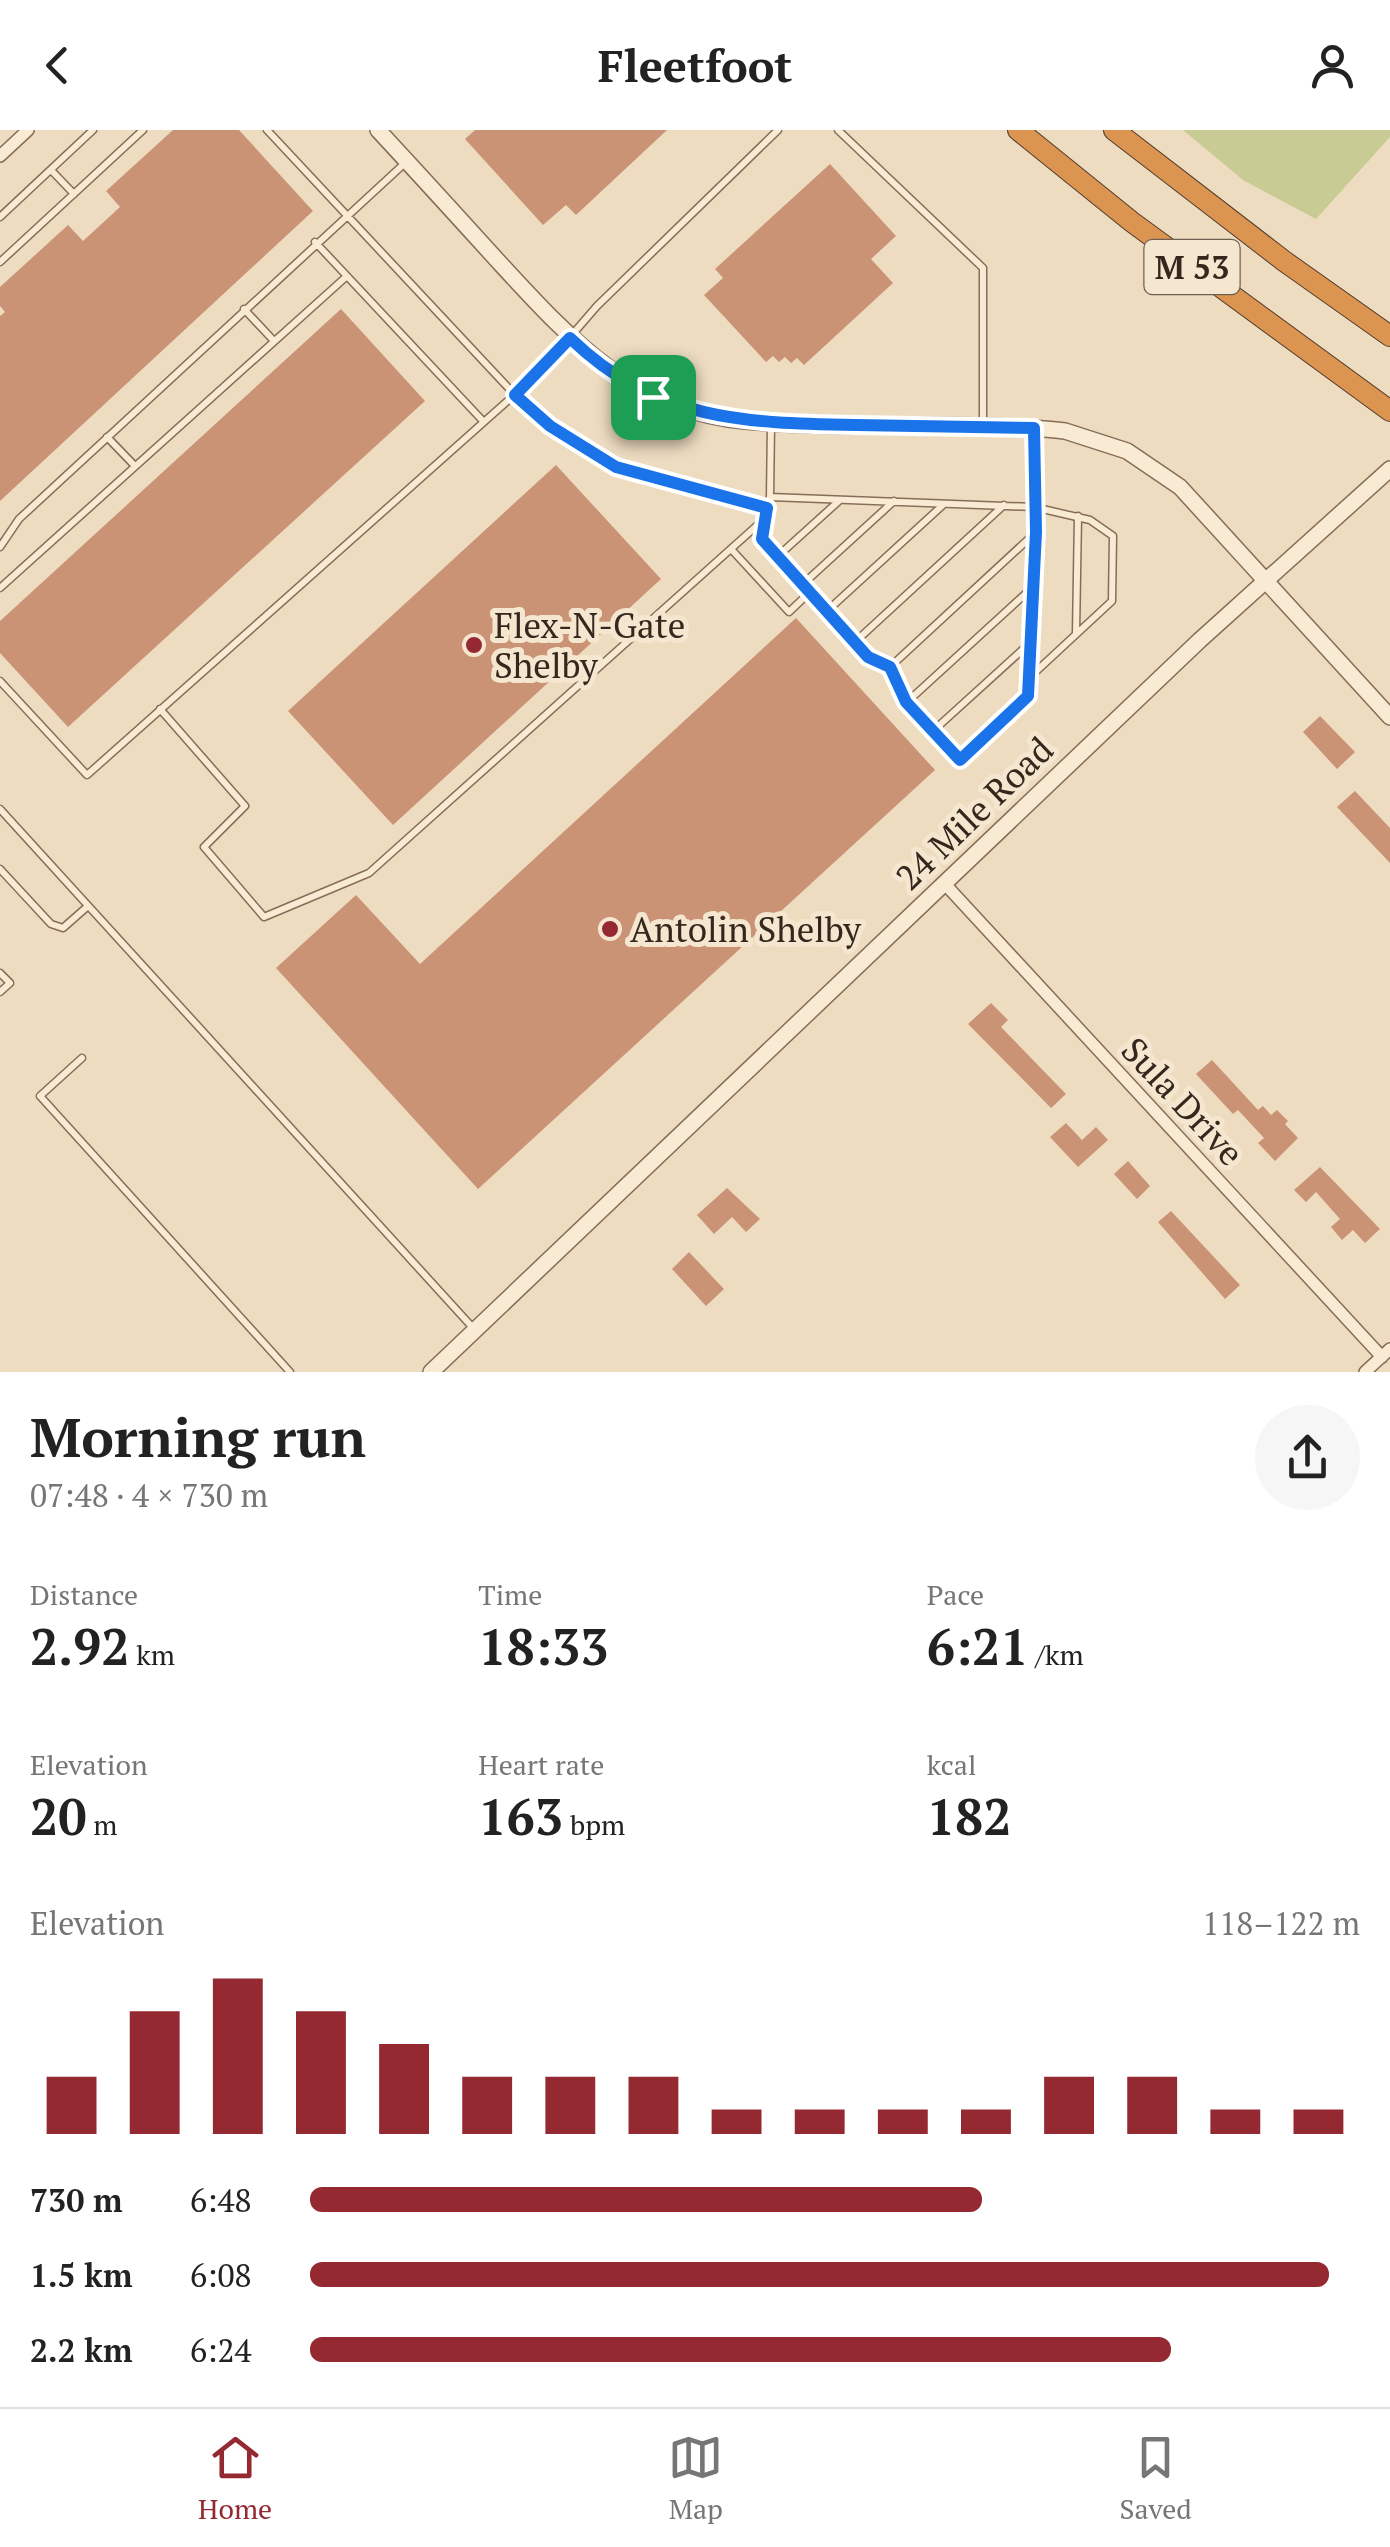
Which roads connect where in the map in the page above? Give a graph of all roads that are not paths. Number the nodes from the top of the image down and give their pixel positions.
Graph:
1 (28, 130) edge
2 (94, 130) edge
3 (143, 130) edge
4 (267, 130) edge
5 (378, 130) edge
6 (778, 130) edge
7 (838, 130) edge
8 (1018, 130) edge
9 (1114, 130) edge
10 (0, 156) edge
11 (407, 161) junction
12 (51, 170) junction
13 (74, 194) junction
14 (348, 214) junction
15 (0, 217) edge
16 (315, 242) junction
17 (0, 262) edge
18 (347, 276) junction
19 (244, 309) junction
20 (1390, 336) edge
21 (570, 338) junction
22 (274, 341) junction
23 (515, 395) junction
24 (1390, 411) edge
25 (482, 420) junction
26 (772, 423) junction
27 (983, 428) junction
28 (1034, 428) junction
29 (108, 437) junction
30 (135, 466) junction
31 (1390, 469) edge
32 (770, 497) junction
33 (840, 499) junction
34 (894, 501) junction
35 (944, 503) junction
36 (1004, 506) junction
37 (1034, 507) junction
38 (767, 508) junction
39 (1078, 516) junction
40 (762, 521) junction
41 (1036, 532) junction
42 (0, 547) edge
43 (731, 548) junction
44 (778, 556) junction
45 (1268, 579) junction
46 (803, 584) junction
47 (1034, 586) junction
48 (0, 588) edge
49 (810, 592) junction
50 (826, 611) junction
51 (1076, 634) junction
52 (855, 642) junction
53 (1031, 642) junction
54 (890, 667) junction
55 (1030, 676) junction
56 (0, 681) edge
57 (906, 702) junction
58 (160, 710) junction
59 (1390, 717) edge
60 (933, 731) junction
61 (0, 809) edge
62 (0, 868) edge
63 (944, 883) junction
64 (88, 906) junction
65 (0, 974) edge
66 (0, 992) edge
67 (82, 1058) dead end
68 (475, 1330) junction
69 (1386, 1353) edge
70 (290, 1372) edge
71 (431, 1372) edge
72 (1365, 1372) edge

1 - 10 street
2 - 12 lane
3 - 13 lane
4 - 14 lane
5 - 11 street
6 - 21 lane
7 - 27 lane
8 - 24 highway, M 53
9 - 20 highway, M 53
11 - 14 lane
11 - 21 street
12 - 13 lane
12 - 15 lane
13 - 17 lane
14 - 16 lane
14 - 23 lane
16 - 18 lane
16 - 19 lane
18 - 22 lane
18 - 25 lane
19 - 22 lane
19 - 29 lane
21 - 23 lane
21 - 26 street
22 - 30 lane
23 - 25 lane
23 - 38 lane
25 - 58 lane
26 - 27 street
26 - 32 lane
27 - 28 street
28 - 37 lane
28 - 45 street
29 - 30 lane
29 - 42 lane
30 - 48 lane
31 - 45 street, 24 Mile Road
32 - 33 lane
32 - 38 lane
33 - 34 lane
33 - 44 lane
34 - 35 lane
34 - 46 lane
35 - 36 lane
35 - 50 lane
36 - 37 lane
36 - 52 lane
37 - 39 lane
37 - 41 lane
38 - 40 lane
39 - 51 lane
39 - 51 lane
40 - 43 lane
40 - 44 lane
41 - 47 lane
41 - 54 lane
43 - 49 lane
43 - 58 lane
44 - 46 lane
45 - 59 street
45 - 63 street, 24 Mile Road
46 - 49 lane
47 - 53 lane
47 - 57 lane
49 - 50 lane
50 - 52 lane
51 - 55 lane
52 - 54 lane
53 - 55 lane
53 - 60 lane
54 - 57 lane
55 - 60 lane
56 - 58 lane
57 - 60 lane
61 - 64 lane
62 - 64 lane
63 - 68 street, 24 Mile Road
63 - 69 street, Sula Drive
64 - 68 lane
65 - 66 lane
67 - 70 lane
68 - 71 street, 24 Mile Road
69 - 72 street

